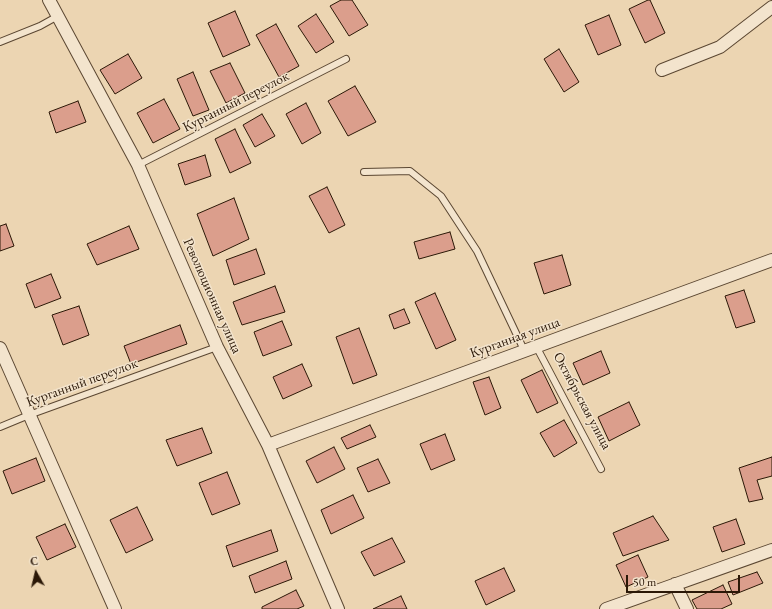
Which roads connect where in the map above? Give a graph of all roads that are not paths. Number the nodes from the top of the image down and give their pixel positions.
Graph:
1 (49, 0) edge
2 (772, 7) edge
3 (58, 16) junction
4 (0, 42) edge
5 (346, 60) dead end
6 (662, 70) dead end
7 (138, 166) junction
8 (364, 172) dead end
9 (772, 260) edge
10 (536, 346) junction
11 (0, 348) edge
12 (217, 348) junction
13 (524, 350) junction
14 (29, 415) junction
15 (0, 427) edge
16 (268, 445) junction
17 (601, 469) dead end
18 (772, 550) edge
19 (675, 584) junction
20 (115, 609) edge
21 (338, 609) edge
22 (606, 609) edge
23 (687, 609) edge

1 - 3 street, Революционная улица
2 - 6 street
3 - 4 lane
3 - 7 street, Революционная улица
5 - 7 lane, Курганный переулок
7 - 12 street, Революционная улица
8 - 13 lane
9 - 10 street, Курганная улица
10 - 13 street, Курганная улица
10 - 17 lane, Октябрьская улица
11 - 14 street
12 - 14 lane, Курганный переулок
12 - 16 street, Революционная улица
13 - 16 street, Курганная улица
14 - 15 lane, Курганный переулок
14 - 20 street
16 - 21 street, Революционная улица
18 - 19 street
19 - 22 street
19 - 23 street

